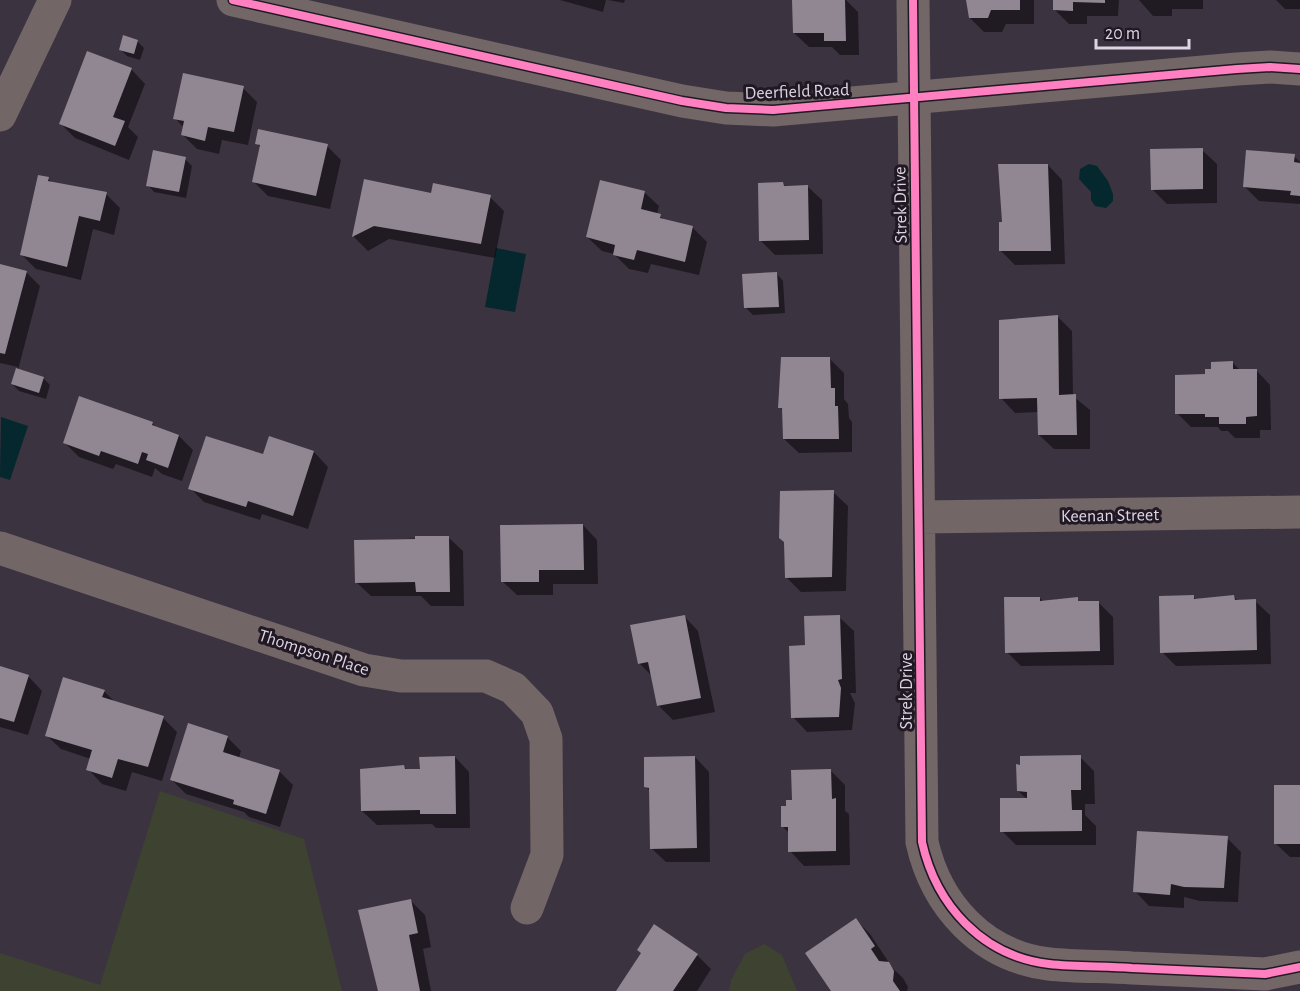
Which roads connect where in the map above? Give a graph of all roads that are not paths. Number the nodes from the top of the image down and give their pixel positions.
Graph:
1 (55, 0) edge
2 (233, 0) edge
3 (913, 0) edge
4 (1300, 69) edge
5 (914, 99) junction
6 (0, 115) edge
7 (1300, 512) edge
8 (920, 517) junction
9 (0, 548) edge
10 (527, 908) dead end
11 (1300, 967) edge

1 - 6 street
2 - 5 street, Deerfield Road
3 - 5 street, Strek Drive
4 - 5 street, Deerfield Road
5 - 8 street, Strek Drive
7 - 8 street, Keenan Street
8 - 11 street, Strek Drive
9 - 10 street, Thompson Place

